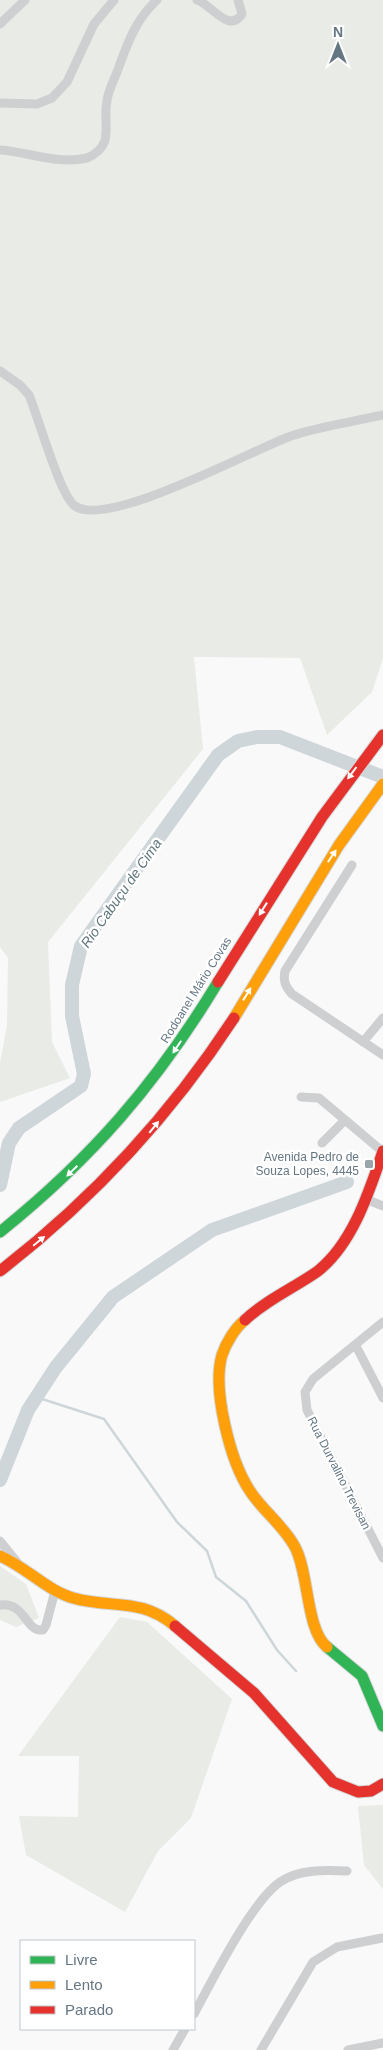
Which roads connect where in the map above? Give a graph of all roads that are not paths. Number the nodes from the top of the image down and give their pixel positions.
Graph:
1 (24, 0) edge
2 (114, 0) edge
3 (157, 0) edge
4 (197, 0) edge
5 (238, 0) edge
6 (0, 24) edge
7 (0, 103) edge
8 (0, 150) edge
9 (0, 371) edge
10 (383, 415) edge
11 (383, 735) edge
12 (383, 784) edge
13 (352, 865) dead end
14 (383, 1018) edge
15 (363, 1042) junction
16 (383, 1055) edge
17 (301, 1097) dead end
18 (344, 1121) junction
19 (322, 1143) dead end
20 (382, 1154) edge
21 (366, 1199) junction
22 (383, 1206) edge
23 (0, 1232) edge
24 (0, 1271) edge
25 (383, 1322) edge
26 (356, 1346) junction
27 (383, 1398) edge
28 (0, 1541) edge
29 (0, 1556) edge
30 (383, 1558) edge
31 (18, 1564) junction
32 (55, 1591) junction
33 (0, 1606) edge
34 (383, 1726) edge
35 (383, 1784) edge
36 (347, 1871) dead end
37 (382, 1938) edge
38 (195, 2012) edge
39 (185, 2030) edge
40 (383, 2042) edge
41 (173, 2050) edge
42 (261, 2050) edge
43 (348, 2050) edge

1 - 6 street
2 - 7 street
3 - 8 street
4 - 5 street
9 - 10 street
11 -> 23 main road, Rodoanel Mário Covas
24 -> 12 main road
13 - 15 street
14 - 15 street
15 - 16 street
17 - 18 street
18 - 19 street
18 - 20 street
20 - 21 main road
21 - 22 street
21 - 34 main road
25 - 26 street
26 - 27 street
26 - 30 street, Rua Durvalino Trevisan
28 - 31 street
29 - 31 main road
31 - 32 main road
32 - 33 street
32 - 35 main road
36 - 38 street
37 - 42 street
39 - 41 street
40 - 43 street

